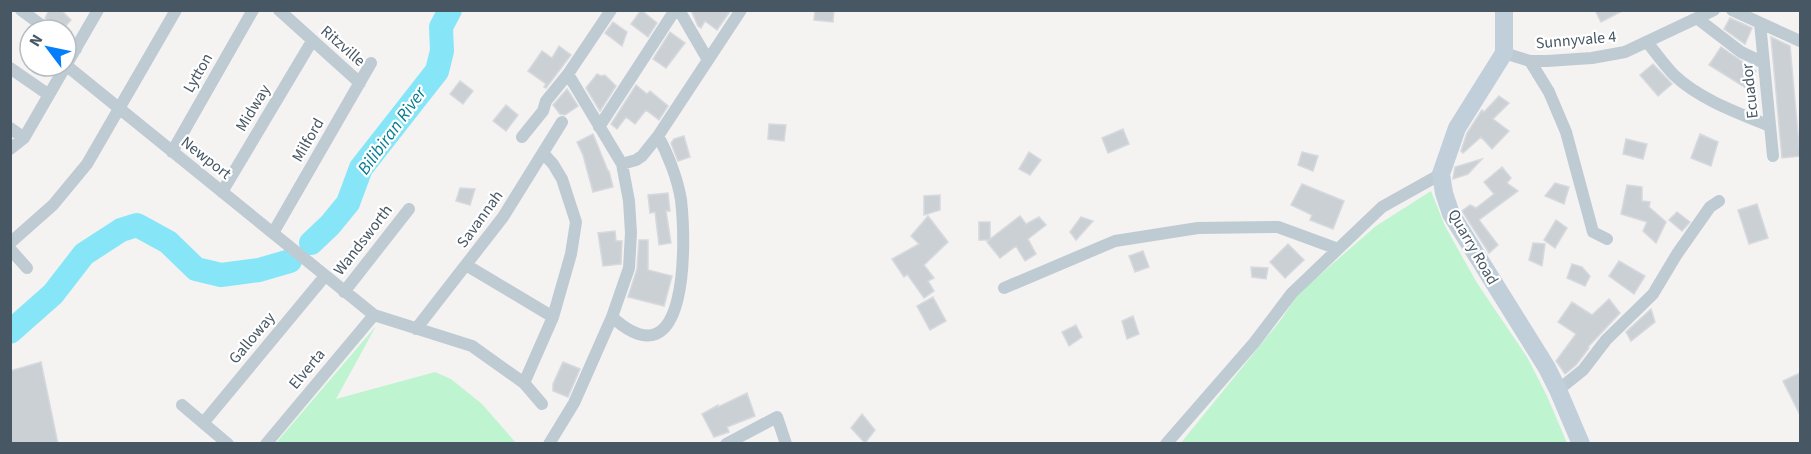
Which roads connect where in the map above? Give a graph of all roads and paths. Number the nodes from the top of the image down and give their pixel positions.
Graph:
1 (98, 10) edge
2 (176, 10) edge
3 (253, 10) edge
4 (279, 10) edge
5 (611, 10) edge
6 (677, 10) edge
7 (741, 10) edge
8 (1504, 10) edge
9 (1713, 10) edge
10 (1732, 10) edge
11 (1698, 19) junction
12 (1760, 23) junction
13 (78, 37) edge
14 (312, 41) junction
15 (1800, 41) edge
16 (1647, 42) junction
17 (1504, 53) junction
18 (708, 60) junction
19 (1530, 61) junction
20 (371, 63) dead end
21 (1764, 63) junction
22 (10, 68) edge
23 (568, 74) junction
24 (78, 75) edge
25 (60, 78) edge
26 (360, 83) junction
27 (49, 95) junction
28 (120, 109) junction
29 (562, 122) dead end
30 (599, 126) junction
31 (1770, 126) junction
32 (10, 129) edge
33 (658, 136) junction
34 (522, 137) dead end
35 (24, 138) junction
36 (10, 149) edge
37 (172, 152) junction
38 (543, 153) junction
39 (1773, 156) dead end
40 (622, 164) junction
41 (1441, 174) junction
42 (222, 192) junction
43 (1719, 201) dead end
44 (409, 209) dead end
45 (273, 233) junction
46 (1607, 238) dead end
47 (10, 243) edge
48 (10, 249) edge
49 (1338, 249) junction
50 (466, 266) junction
51 (27, 268) dead end
52 (325, 276) junction
53 (1004, 288) dead end
54 (344, 292) junction
55 (374, 315) junction
56 (553, 317) junction
57 (612, 317) junction
58 (416, 329) junction
59 (524, 383) junction
60 (1558, 390) junction
61 (542, 404) dead end
62 (182, 405) dead end
63 (204, 422) junction
64 (228, 444) edge
65 (266, 444) edge
66 (549, 444) edge
67 (726, 444) edge
68 (786, 444) edge
69 (1166, 444) edge
70 (1581, 444) edge

1 - 13 street
2 - 28 street
3 - 37 street, Lytton
4 - 14 street, Ritzville
5 - 23 street
6 - 18 street
6 - 30 street
7 - 18 street
8 - 17 street
9 - 11 street, Sunnyvale 4
10 - 12 street
11 - 16 street, Sunnyvale 4
11 - 21 street
12 - 15 street
12 - 21 street, Ecuador
14 - 26 street, Ritzville
14 - 42 street, Midway
16 - 19 street, Sunnyvale 4
16 - 31 street
17 - 19 street, Sunnyvale 4
17 - 41 street
18 - 33 street
19 - 46 street
20 - 26 street, Milford
21 - 31 street, Ecuador
22 - 27 street
23 - 30 street
23 - 34 street
24 - 28 street, Newport
25 - 27 street
26 - 45 street, Milford
27 - 35 street
28 - 37 street, Newport
28 - 47 street
29 - 38 street, Savannah
30 - 40 street
31 - 39 street, Ecuador
32 - 35 street
33 - 40 street
33 - 57 street
35 - 36 street
37 - 42 street, Newport
38 - 50 street, Savannah
38 - 56 street
40 - 57 street
41 - 49 street
41 - 60 street, Quarry Road
42 - 45 street, Newport
43 - 60 street
44 - 54 street, Wandsworth
45 - 52 street, Newport
48 - 51 street
49 - 53 street
49 - 69 street
50 - 56 street
50 - 58 street, Savannah
52 - 54 street, Newport
52 - 63 street, Galloway
54 - 55 street, Newport
55 - 58 street, Newport
55 - 65 street, Elverta
56 - 59 street
57 - 66 street
58 - 59 street, Newport
59 - 61 street, Newport
60 - 70 street, Quarry Road
62 - 63 street
63 - 64 street
67 - 68 street

